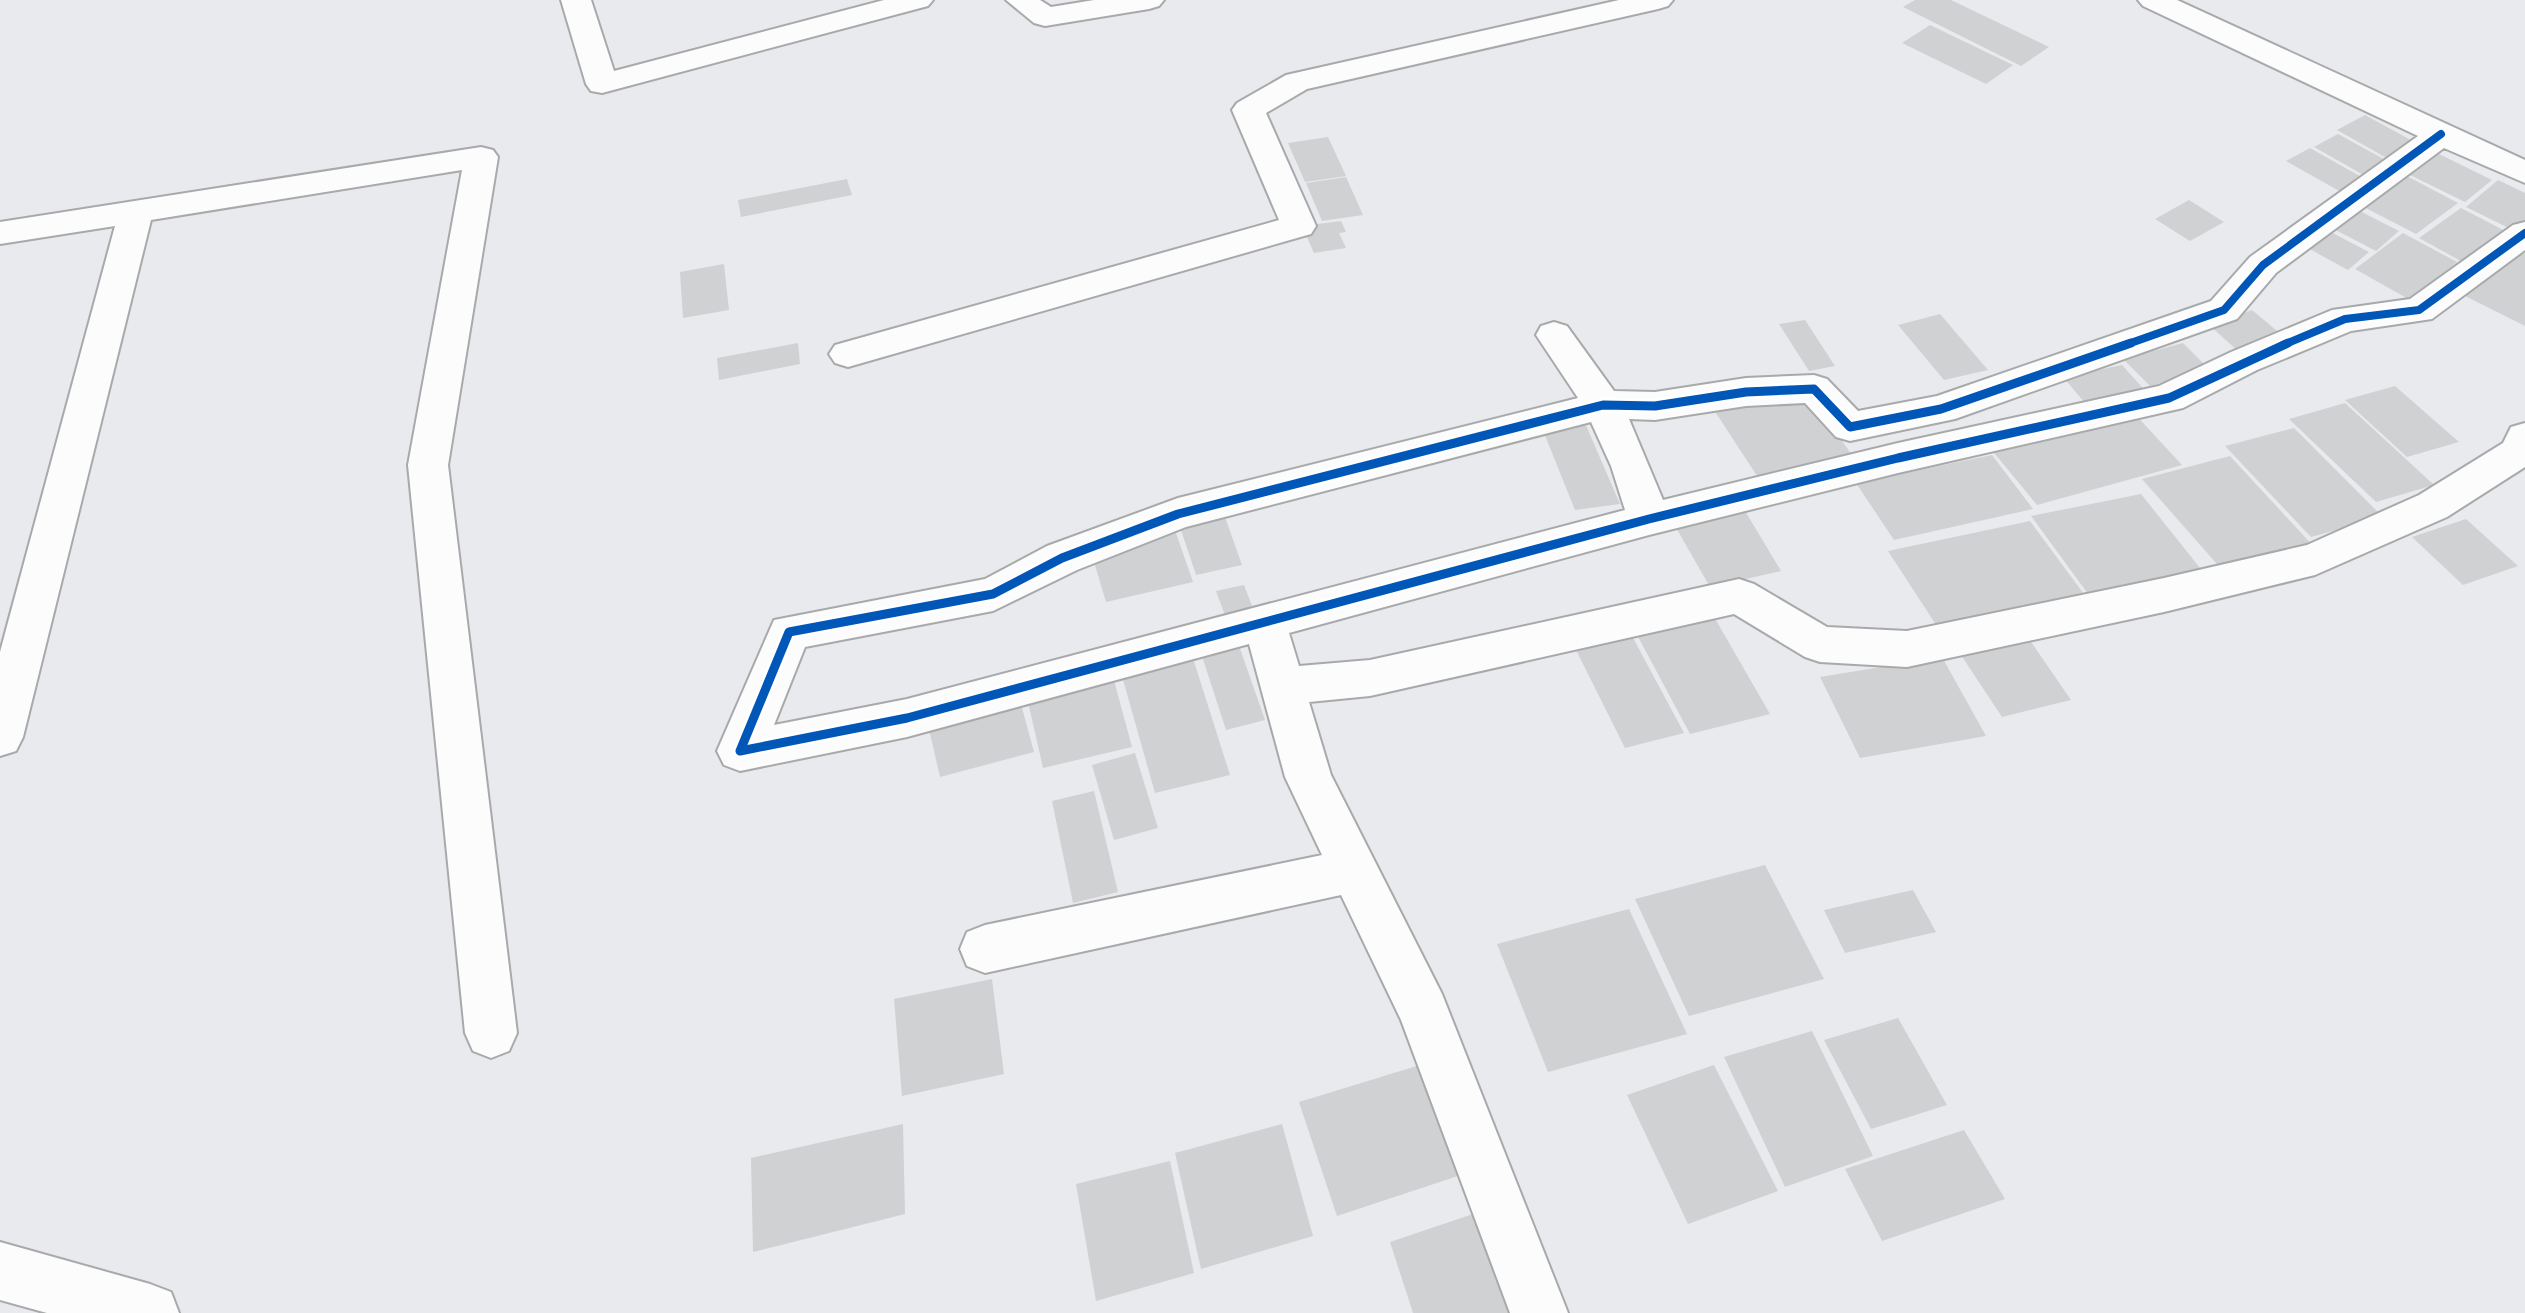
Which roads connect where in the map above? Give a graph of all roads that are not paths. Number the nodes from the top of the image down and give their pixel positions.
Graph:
1 (576, 0) edge
2 (918, 0) edge
3 (1021, 0) edge
4 (1149, 0) edge
5 (1658, 0) edge
6 (2153, 0) edge
7 (2441, 134) junction
8 (2525, 173) edge
9 (136, 212) junction
10 (0, 233) edge
11 (2525, 233) edge
12 (1554, 335) dead end
13 (848, 354) dead end
14 (1603, 405) junction
15 (2525, 437) edge
16 (1649, 519) junction
17 (1265, 624) junction
18 (1280, 686) junction
19 (0, 737) edge
20 (1353, 870) junction
21 (985, 949) dead end
22 (491, 1033) dead end
23 (0, 1271) edge
24 (150, 1313) edge
25 (1539, 1313) edge

1 - 2 street
3 - 4 street
5 - 13 street
6 - 7 street
7 - 8 street
7 - 14 street
9 - 10 street
9 - 19 street
9 - 22 street
11 - 16 street
12 - 14 street
14 - 16 street
14 - 17 street
15 - 18 street
16 - 17 street
17 - 18 street
18 - 20 street
20 - 21 street
20 - 25 street
23 - 24 street

